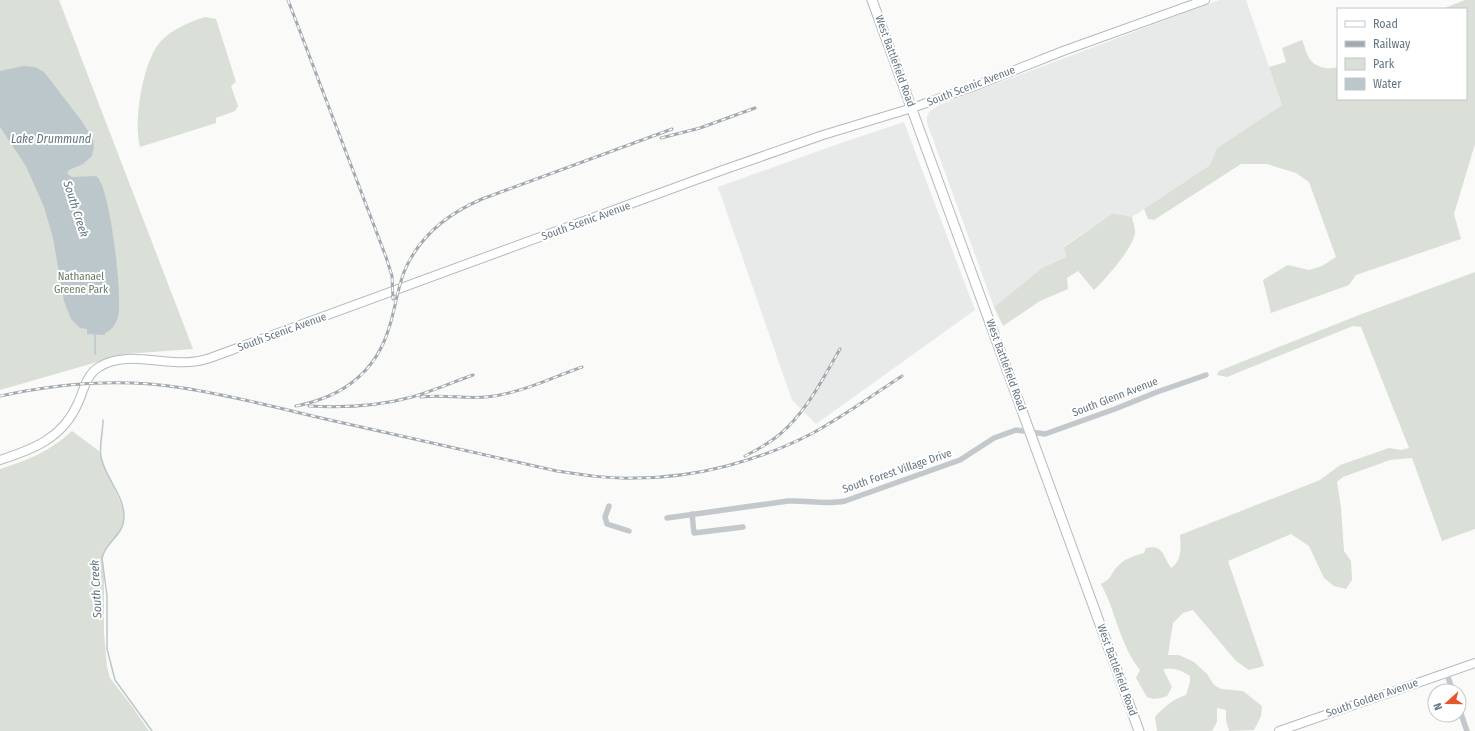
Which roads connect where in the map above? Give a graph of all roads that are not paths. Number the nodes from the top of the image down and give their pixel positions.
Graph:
1 (872, 0) edge
2 (1204, 0) edge
3 (912, 108) junction
4 (1206, 375) dead end
5 (1030, 432) junction
6 (0, 460) edge
7 (609, 506) dead end
8 (692, 514) junction
9 (667, 518) dead end
10 (743, 527) dead end
11 (629, 531) dead end
12 (1475, 663) edge
13 (1446, 672) junction
14 (1450, 683) edge
15 (1139, 731) edge
16 (1279, 731) edge

1 - 3 main road, West Battlefield Road
2 - 3 main road, South Scenic Avenue
3 - 5 main road, West Battlefield Road
3 - 6 main road, South Scenic Avenue
4 - 5 street, South Glenn Avenue
5 - 8 street, South Forest Village Drive
5 - 15 main road, West Battlefield Road
7 - 11 street
8 - 9 street, South Forest Village Drive
8 - 10 street
12 - 13 main road, South Golden Avenue
13 - 14 street
13 - 16 main road, South Golden Avenue

